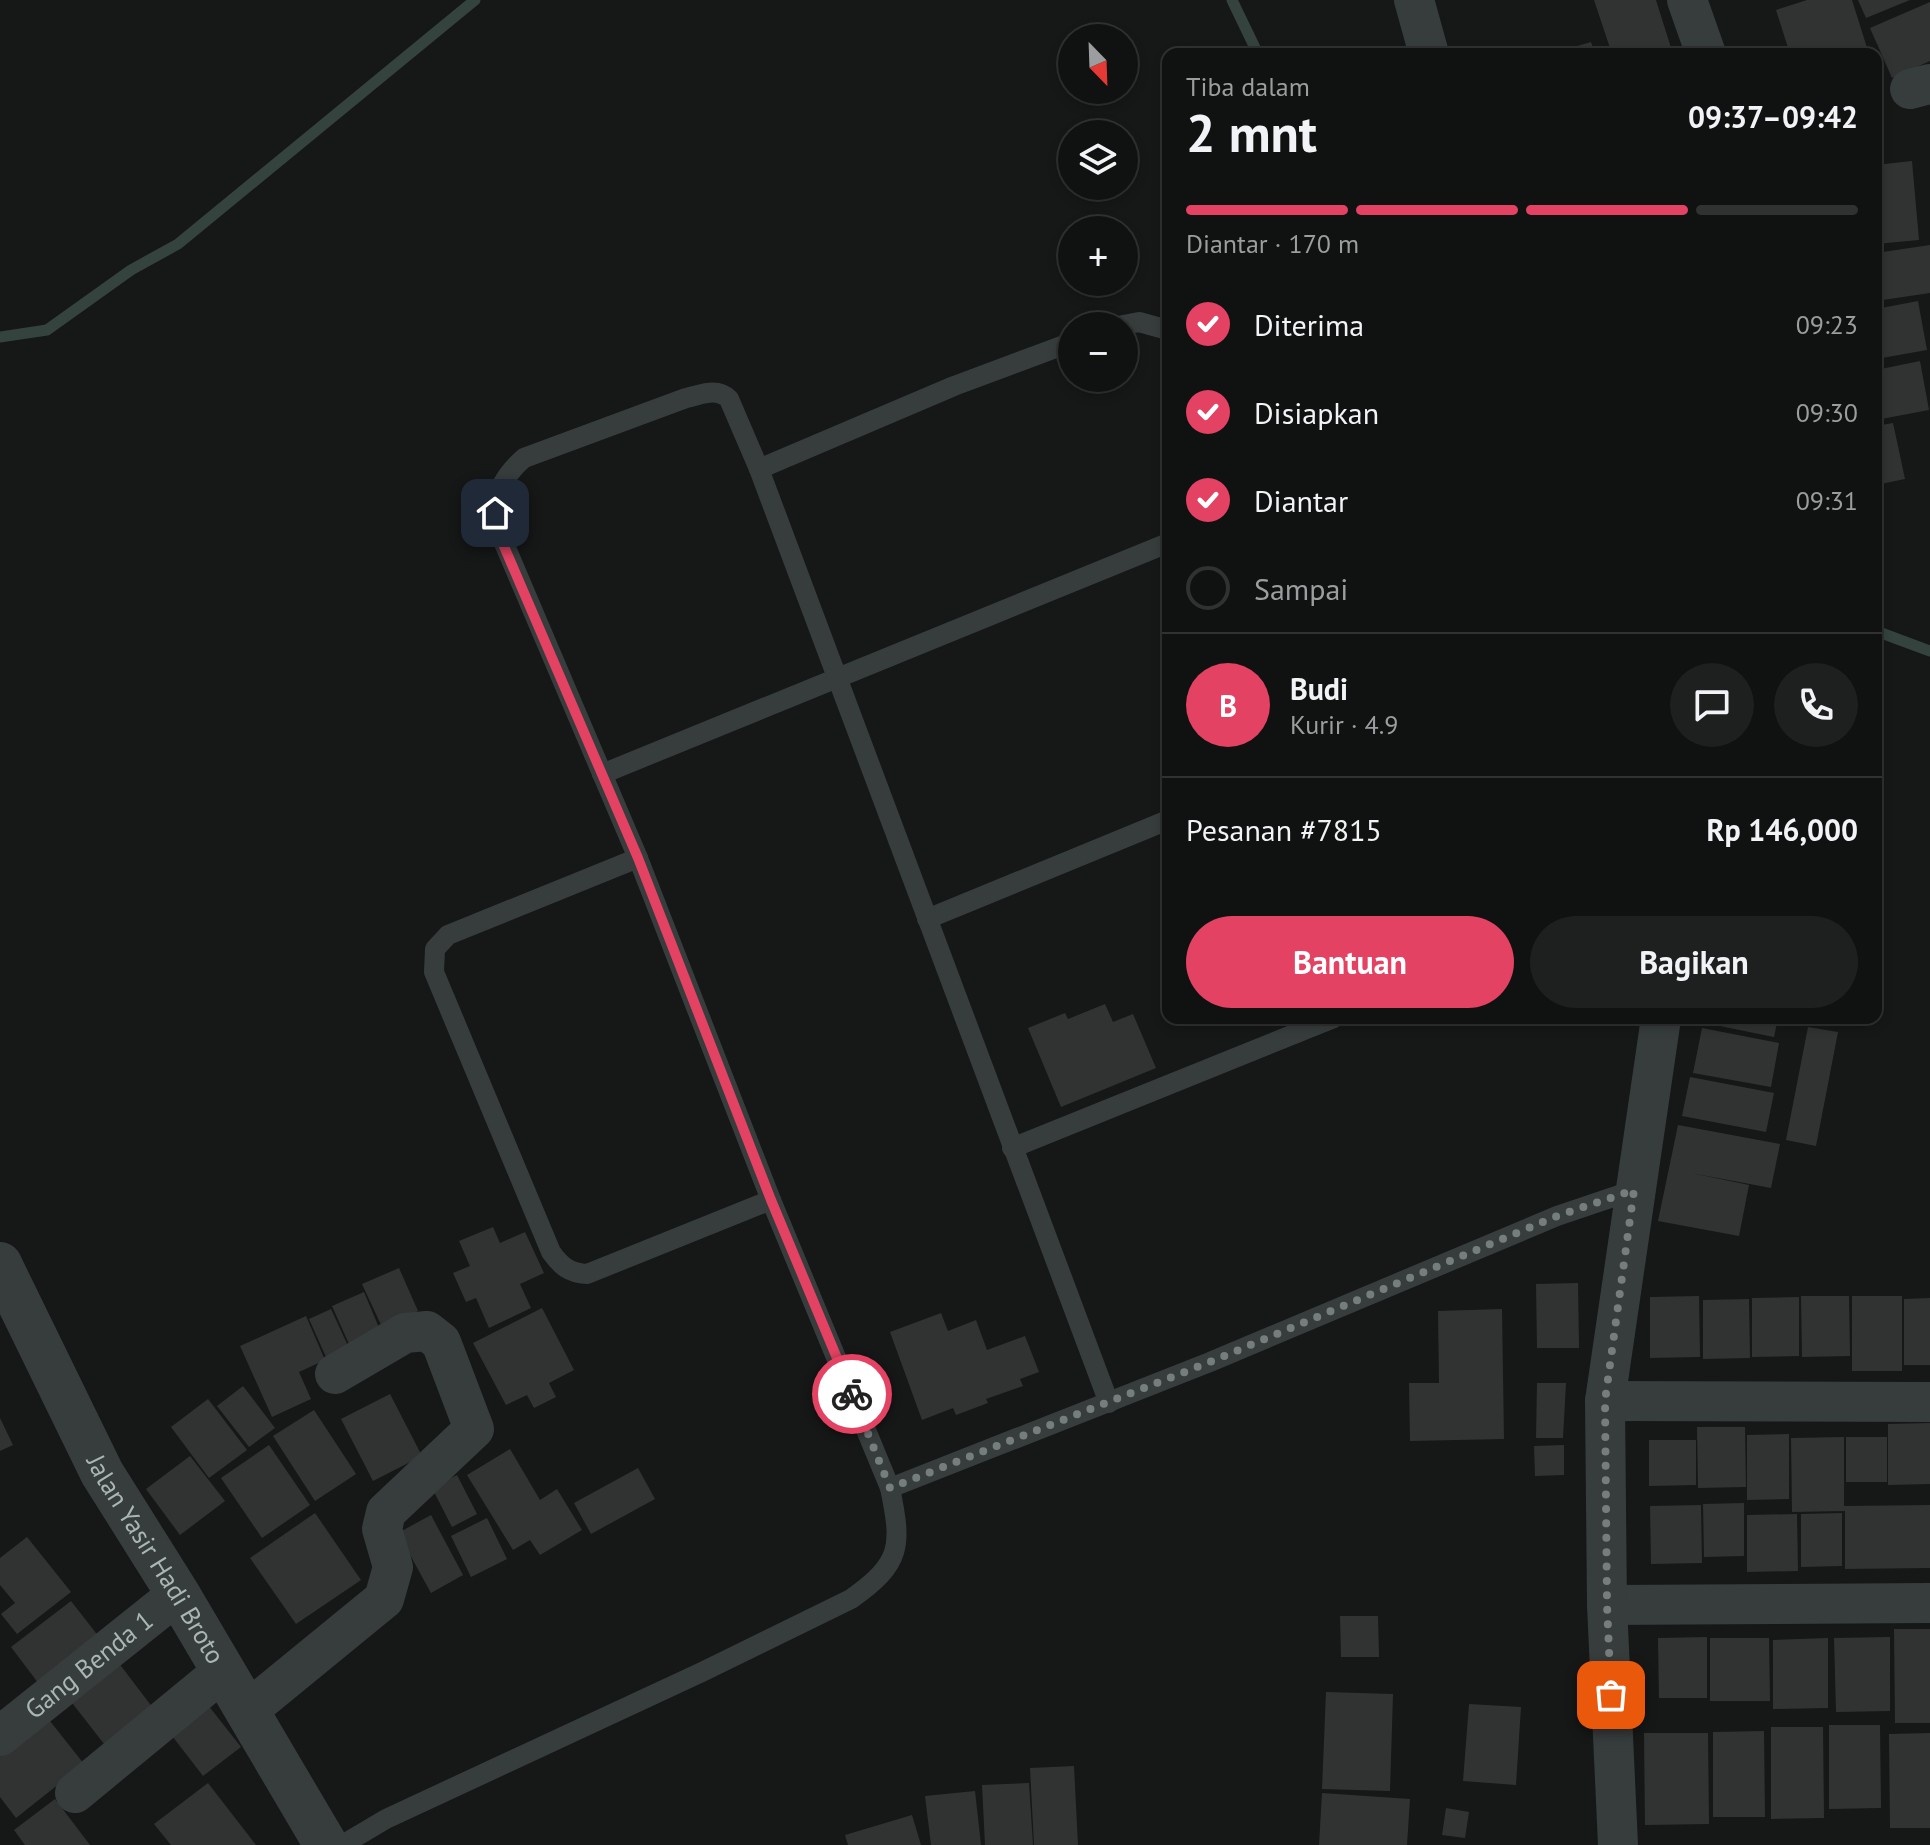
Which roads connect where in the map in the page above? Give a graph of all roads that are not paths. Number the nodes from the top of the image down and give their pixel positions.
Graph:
1 (1414, 0) edge
2 (1687, 0) edge
3 (1427, 48) edge
4 (1704, 48) edge
5 (1138, 322) edge
6 (1162, 328) edge
7 (1058, 347) edge
8 (759, 469) junction
9 (1162, 545) edge
10 (836, 678) junction
11 (602, 774) junction
12 (1162, 822) edge
13 (638, 858) junction
14 (927, 919) junction
15 (1319, 1024) edge
16 (1660, 1024) edge
17 (1012, 1148) junction
18 (1634, 1190) junction
19 (771, 1200) junction
20 (0, 1264) edge
21 (335, 1374) dead end
22 (1605, 1401) junction
23 (1930, 1402) edge
24 (1109, 1403) junction
25 (890, 1488) junction
26 (178, 1594) junction
27 (1930, 1603) edge
28 (1607, 1605) junction
29 (222, 1672) junction
30 (246, 1712) junction
31 (0, 1736) edge
32 (75, 1793) dead end
33 (326, 1845) edge
34 (342, 1845) edge
35 (1618, 1845) edge

1 - 3 street
2 - 4 street
5 - 6 lane
7 - 8 lane
8 - 10 lane
8 - 11 lane
9 - 10 lane
10 - 11 lane
10 - 14 lane
11 - 13 lane
12 - 14 lane
13 - 19 lane
13 - 19 lane
14 - 17 lane
15 - 17 lane
16 - 18 street
17 - 24 lane
18 - 22 street
18 - 24 lane
19 - 25 lane
20 - 26 street, Jalan Yasir Hadi Broto
21 - 30 street
22 - 23 street
22 - 28 street
24 - 25 lane
25 - 34 lane
26 - 29 street, Jalan Yasir Hadi Broto
26 - 31 street, Gang Benda 1
27 - 28 street
28 - 35 street
29 - 30 street, Jalan Yasir Hadi Broto
29 - 32 street
30 - 33 street, Jalan Yasir Hadi Broto

